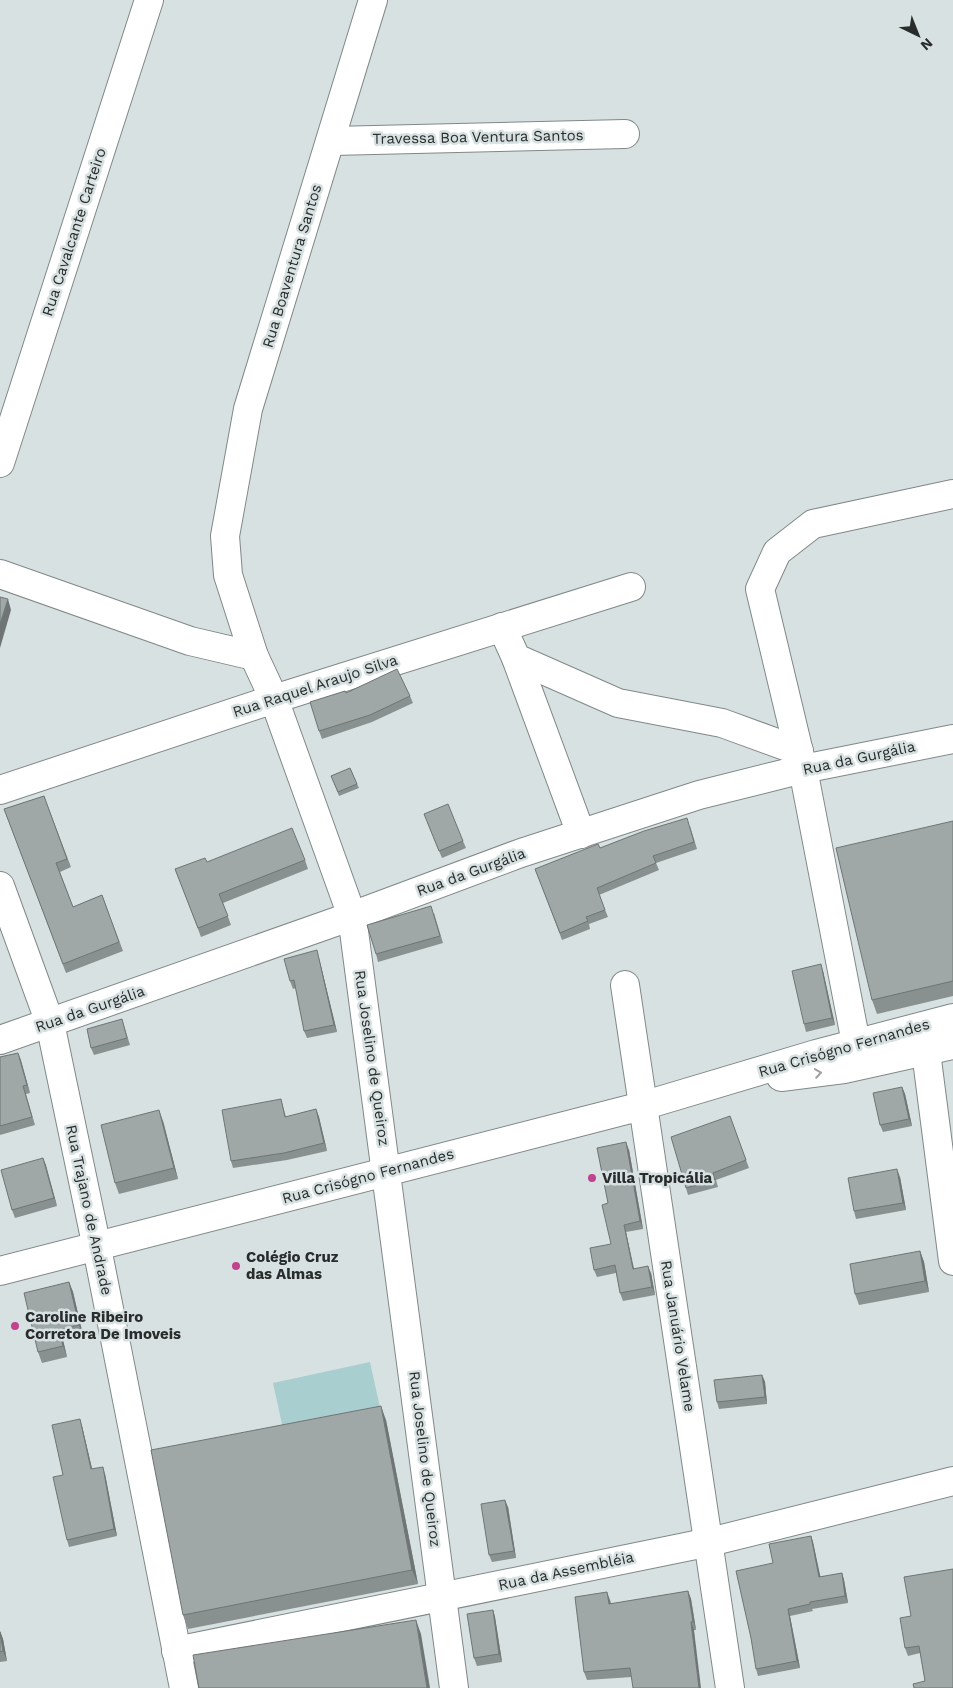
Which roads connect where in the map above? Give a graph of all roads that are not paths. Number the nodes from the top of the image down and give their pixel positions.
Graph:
1 (149, 0) edge
2 (373, 0) edge
3 (625, 134) dead end
4 (332, 141) junction
5 (0, 463) edge
6 (953, 494) edge
7 (225, 536) joint
8 (0, 574) edge
9 (631, 587) dead end
10 (502, 627) junction
11 (254, 656) junction
12 (516, 658) junction
13 (274, 699) junction
14 (953, 739) edge
15 (801, 760) junction
16 (0, 790) edge
17 (581, 834) junction
18 (0, 886) edge
19 (352, 916) junction
20 (625, 985) dead end
21 (953, 1018) edge
22 (50, 1023) junction
23 (0, 1040) edge
24 (856, 1042) junction
25 (953, 1045) edge
26 (926, 1052) junction
27 (735, 1079) junction
28 (642, 1106) junction
29 (388, 1170) junction
30 (97, 1248) junction
31 (953, 1260) edge
32 (0, 1271) edge
33 (953, 1481) edge
34 (710, 1542) junction
35 (442, 1596) junction
36 (176, 1651) junction
37 (184, 1688) edge
38 (454, 1688) edge
39 (730, 1688) edge

1 - 5 street, Rua Cavalcante Carteiro
2 - 4 street, Rua Boaventura Santos
3 - 4 street, Travessa Boa Ventura Santos
4 - 7 street, Rua Boaventura Santos
6 - 15 street
7 - 11 street, Rua Joselino de Queiroz
8 - 11 street
9 - 10 street, Rua Raquel Araujo Silva
10 - 12 street
10 - 13 street, Rua Raquel Araujo Silva
11 - 13 street, Rua Joselino de Queiroz
12 - 15 street
12 - 17 street
13 - 16 street, Rua Raquel Araujo Silva
13 - 19 street, Rua Joselino de Queiroz
14 - 15 street, Rua da Gurgália
15 - 17 street, Rua da Gurgália
15 - 24 street
17 - 19 street, Rua da Gurgália
18 - 22 street, Rua Trajano de Andrade
19 - 22 street, Rua da Gurgália
19 - 29 street, Rua Joselino de Queiroz
20 - 28 street, Rua Januário Velame
21 - 24 street, Rua Crisógno Fernandes
22 - 23 street, Rua da Gurgália
22 - 30 street, Rua Trajano de Andrade
24 - 27 street, Rua Crisógno Fernandes
25 - 26 street, Rua Crisógno Fernandes
27 -> 26 street, Rua Crisógno Fernandes
26 - 31 street
27 - 28 street, Rua Crisógno Fernandes
28 - 29 street, Rua Crisógno Fernandes
28 - 34 street, Rua Januário Velame
29 - 30 street, Rua Crisógno Fernandes
29 - 35 street, Rua Joselino de Queiroz
30 - 32 street, Rua Crisógno Fernandes
30 - 36 street, Rua Trajano de Andrade
33 - 34 street, Rua da Assembléia
34 - 35 street, Rua da Assembléia
34 - 39 street, Rua Januário Velame
35 - 36 street, Rua da Assembléia
35 - 38 street, Rua Joselino de Queiroz
36 - 37 street, Rua Trajano de Andrade

